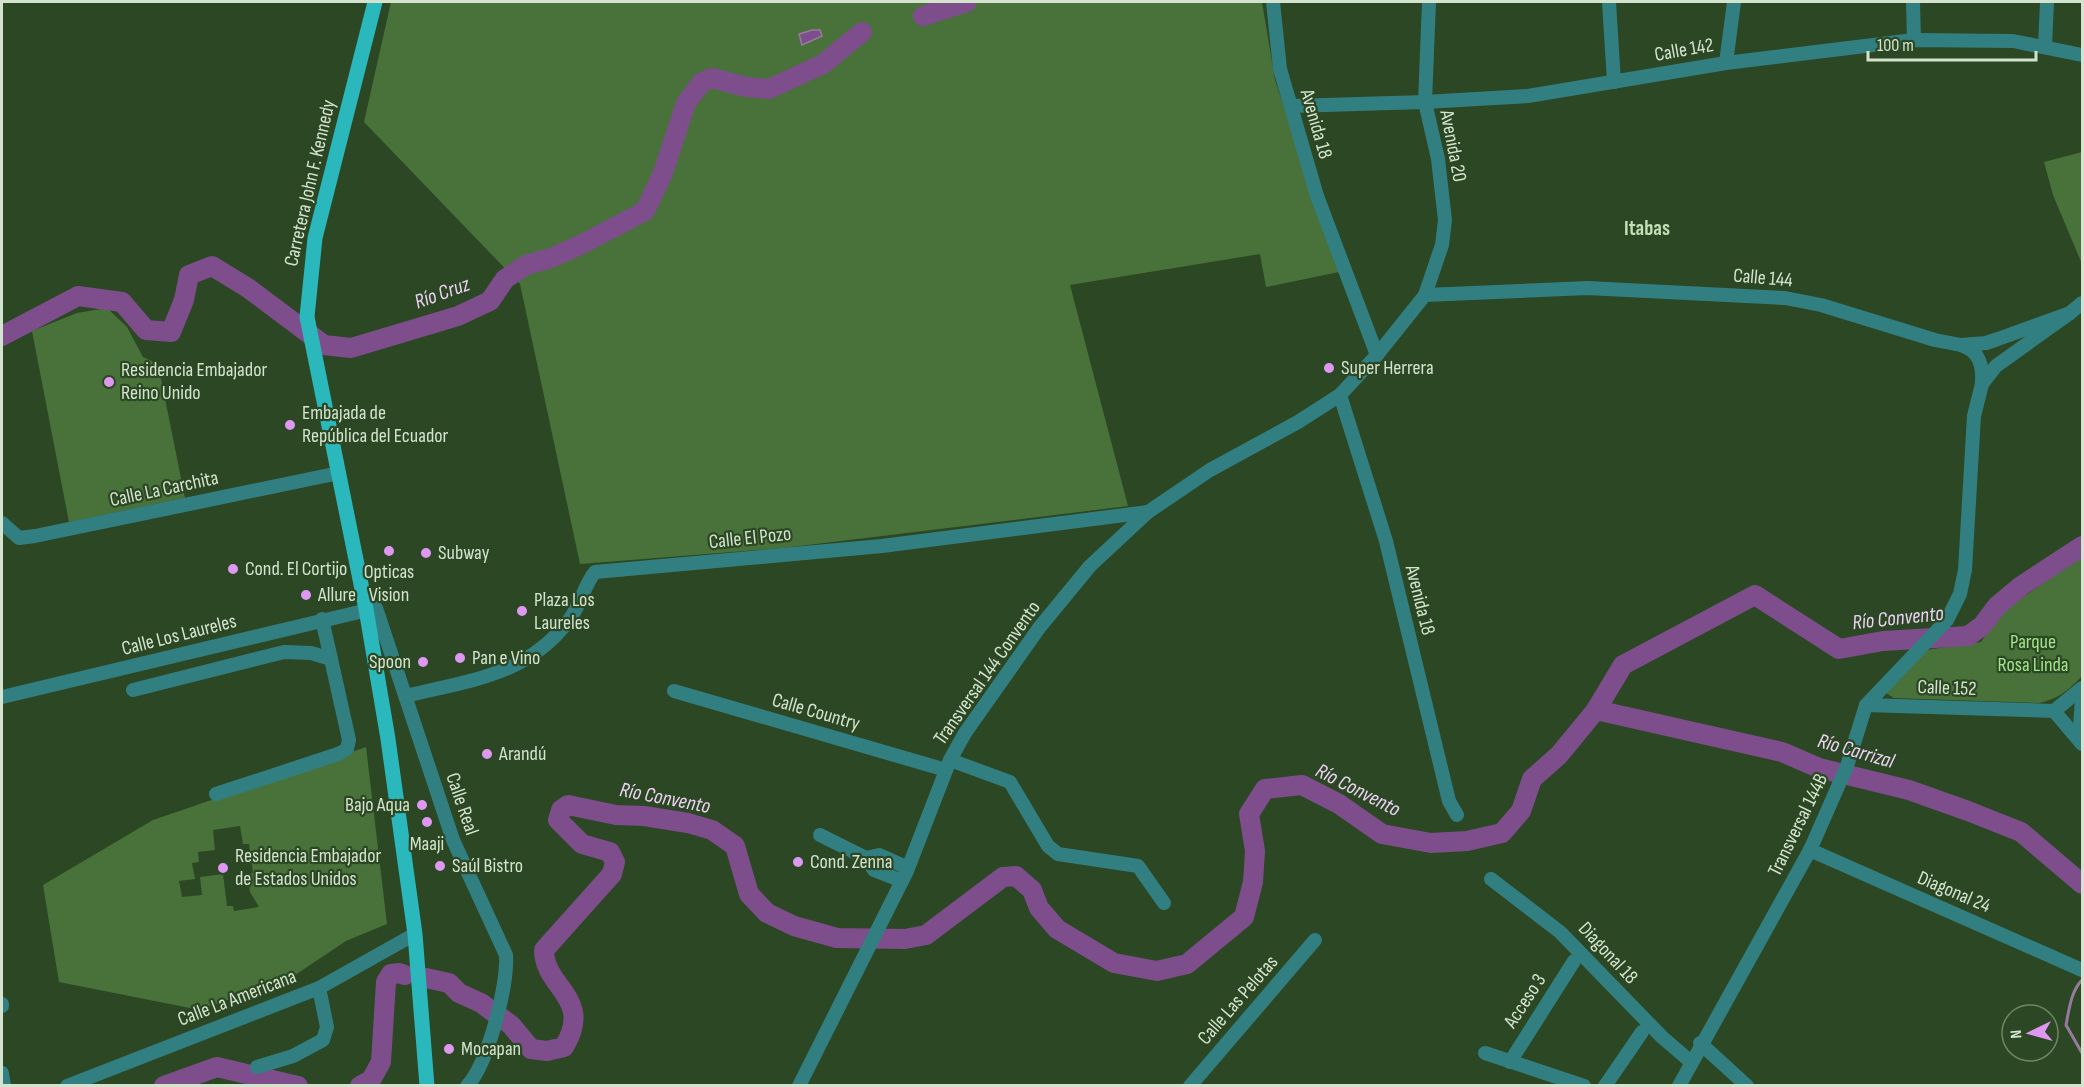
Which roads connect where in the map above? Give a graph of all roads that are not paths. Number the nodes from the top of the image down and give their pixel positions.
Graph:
1 (375, 2) edge
2 (1274, 2) edge
3 (1428, 2) edge
4 (1609, 2) edge
5 (1734, 2) edge
6 (1913, 2) edge
7 (2047, 2) edge
8 (1914, 40) junction
9 (2045, 46) junction
10 (2082, 55) edge
11 (1726, 63) junction
12 (1614, 82) junction
13 (1425, 102) junction
14 (1291, 106) junction
15 (1425, 295) junction
16 (2082, 303) edge
17 (2070, 313) junction
18 (1961, 345) junction
19 (1377, 355) junction
20 (1982, 384) junction
21 (1340, 395) junction
22 (339, 473) junction
23 (1148, 512) junction
24 (2, 523) edge
25 (366, 609) junction
26 (322, 619) junction
27 (331, 659) junction
28 (2082, 688) edge
29 (132, 690) dead end
30 (674, 691) dead end
31 (406, 696) junction
32 (2, 697) edge
33 (2082, 699) edge
34 (1866, 705) junction
35 (2054, 711) junction
36 (2081, 742) edge
37 (948, 765) junction
38 (216, 794) dead end
39 (1457, 815) dead end
40 (820, 835) dead end
41 (1810, 850) junction
42 (867, 858) junction
43 (908, 868) junction
44 (1491, 879) dead end
45 (902, 881) junction
46 (1164, 903) dead end
47 (415, 934) junction
48 (1315, 940) dead end
49 (1574, 961) dead end
50 (2082, 970) edge
51 (319, 988) junction
52 (1642, 1032) dead end
53 (1701, 1043) junction
54 (1485, 1053) dead end
55 (1510, 1062) junction
56 (1691, 1062) junction
57 (257, 1067) dead end
58 (2, 1073) edge
59 (4, 1086) edge
60 (68, 1086) edge
61 (427, 1086) edge
62 (467, 1086) edge
63 (799, 1086) edge
64 (1190, 1086) edge
65 (1584, 1086) edge
66 (1605, 1086) edge
67 (1679, 1086) edge
68 (1747, 1086) edge

1 - 22 main road, Carretera John F. Kennedy
2 - 14 street, Avenida 18
3 - 13 street, Avenida 20
4 - 12 street
5 - 11 street
6 - 8 street
7 - 9 street
8 - 9 street, Calle 142
8 - 11 street, Calle 142
9 - 10 street, Calle 142
11 - 12 street, Calle 142
12 - 13 street, Calle 142
13 - 14 street, Calle 142
13 - 15 street, Avenida 20
14 - 19 street, Avenida 18
15 - 18 street, Calle 144
15 - 19 street, Avenida 20
16 - 17 street, Calle 144
17 - 18 street, Calle 144
17 - 20 street, Transversal 144B
18 - 20 street
19 - 21 street, Transversal 144 Convento
20 - 34 street, Transversal 144B
21 - 23 street, Transversal 144 Convento
21 - 39 street, Avenida 18
22 - 24 street, Calle La Carchita
22 - 25 main road, Carretera John F. Kennedy
23 - 31 street, Calle El Pozo
23 - 37 street, Transversal 144 Convento
25 - 26 street, Calle Los Laureles
25 - 31 street, Calle Real
25 - 47 main road, Carretera John F. Kennedy
26 - 27 street
26 - 32 street, Calle Los Laureles
27 - 29 street
27 - 38 street
28 - 35 street
30 - 37 street, Calle Country
31 - 62 street, Calle Real
33 - 36 street
34 - 35 street, Calle 152
34 - 41 street, Transversal 144B
35 - 36 street
37 - 43 street, Transversal 144 Convento
37 - 46 street, Calle Country
40 - 42 street
41 - 50 street, Diagonal 24
41 - 53 street, Transversal 144B
42 - 43 street
42 - 45 street
43 - 45 street, Transversal 144 Convento
44 - 56 street, Diagonal 18
45 - 63 street, Transversal 144 Convento
47 - 51 street, Calle La Americana
47 - 61 main road, Carretera John F. Kennedy
48 - 64 street, Calle Las Pelotas
49 - 55 street, Acceso 3
51 - 57 street
51 - 60 street, Calle La Americana
52 - 66 street
53 - 56 street, Transversal 144B
53 - 68 street
54 - 55 street
55 - 65 street
56 - 67 street, Transversal 144B
58 - 59 street

